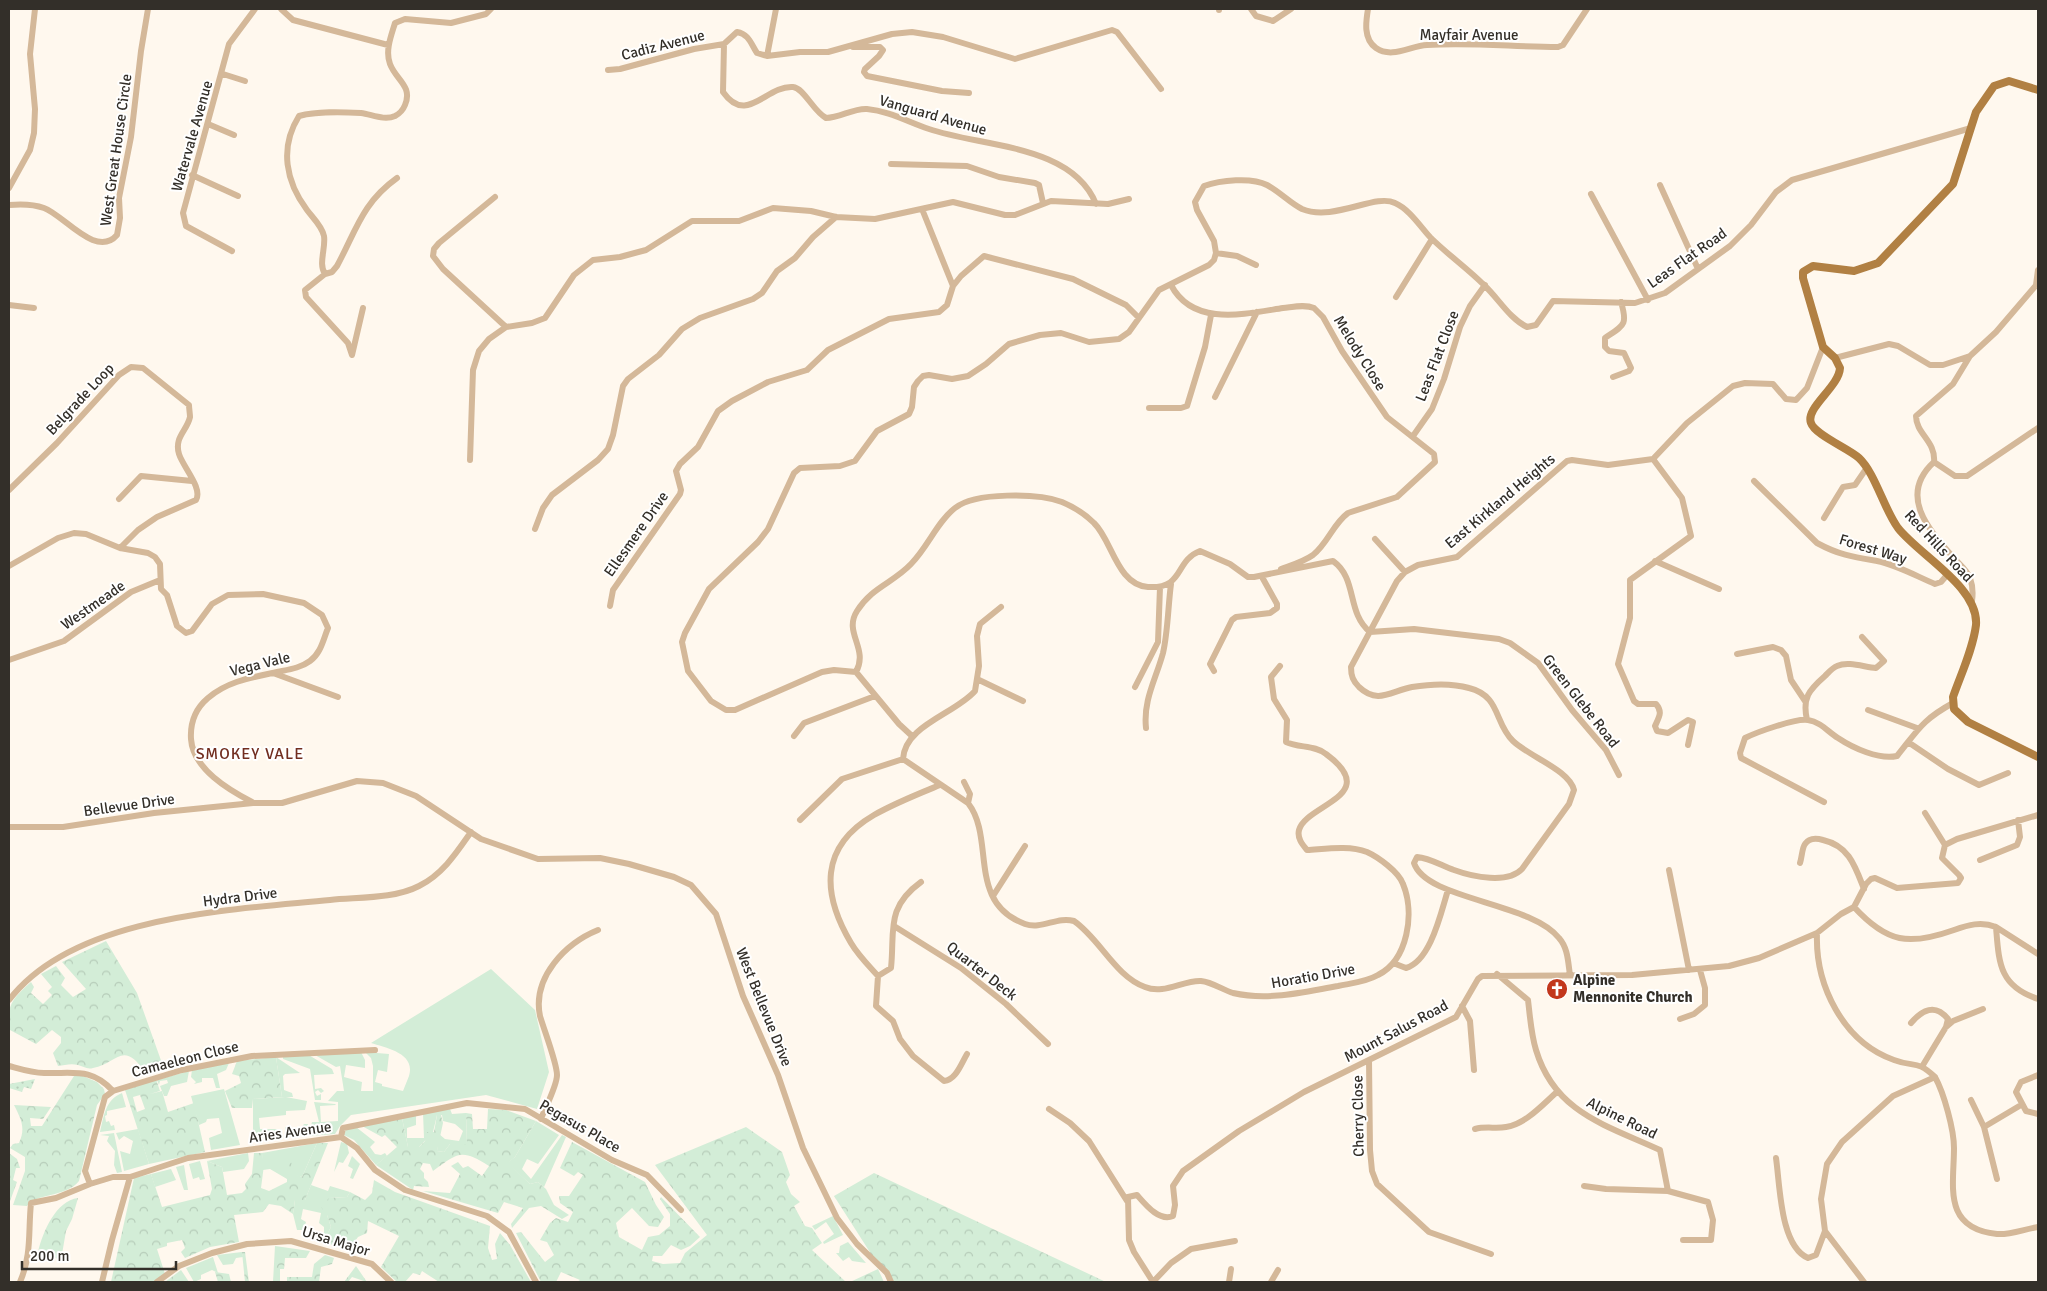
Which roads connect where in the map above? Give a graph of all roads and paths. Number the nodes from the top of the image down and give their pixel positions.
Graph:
1 (35, 9) edge
2 (148, 9) edge
3 (255, 9) edge
4 (281, 9) edge
5 (491, 9) edge
6 (776, 9) edge
7 (1251, 9) edge
8 (1291, 9) edge
9 (1368, 9) edge
10 (1587, 9) edge
11 (724, 44) junction
12 (388, 45) junction
13 (847, 47) junction
14 (767, 56) junction
15 (608, 70) dead end
16 (223, 74) junction
17 (245, 81) dead end
18 (1161, 89) dead end
19 (2038, 90) edge
20 (969, 93) dead end
21 (208, 124) junction
22 (1970, 128) junction
23 (234, 135) dead end
24 (891, 164) dead end
25 (192, 175) junction
26 (397, 178) dead end
27 (1660, 185) dead end
28 (9, 188) edge
29 (1591, 194) dead end
30 (238, 196) dead end
31 (495, 197) dead end
32 (1129, 199) dead end
33 (1043, 203) junction
34 (1096, 204) junction
35 (9, 205) edge
36 (922, 209) junction
37 (836, 217) junction
38 (1432, 239) junction
39 (232, 252) dead end
40 (1216, 253) junction
41 (1256, 265) dead end
42 (1698, 269) junction
43 (2038, 270) edge
44 (325, 274) junction
45 (2037, 284) edge
46 (1171, 285) junction
47 (1485, 285) junction
48 (953, 286) junction
49 (1396, 297) dead end
50 (1648, 300) junction
51 (1621, 302) junction
52 (9, 305) edge
53 (34, 308) dead end
54 (363, 308) dead end
55 (1256, 312) junction
56 (1212, 315) junction
57 (1138, 317) junction
58 (506, 327) junction
59 (1824, 347) junction
60 (1970, 356) junction
61 (1835, 358) junction
62 (1613, 377) dead end
63 (1215, 397) dead end
64 (1149, 408) dead end
65 (2038, 428) edge
66 (1413, 436) junction
67 (1653, 459) junction
68 (470, 460) dead end
69 (1934, 462) junction
70 (1866, 469) junction
71 (192, 481) junction
72 (1754, 481) dead end
73 (9, 490) edge
74 (119, 499) dead end
75 (1824, 518) dead end
76 (535, 530) dead end
77 (1375, 539) dead end
78 (120, 548) junction
79 (1654, 561) junction
80 (9, 566) edge
81 (1405, 572) junction
82 (1274, 573) junction
83 (1947, 575) junction
84 (1262, 577) junction
85 (160, 580) junction
86 (1171, 584) junction
87 (1160, 586) junction
88 (1719, 590) dead end
89 (1972, 601) junction
90 (610, 606) dead end
91 (1001, 607) dead end
92 (1370, 632) junction
93 (1862, 637) dead end
94 (1737, 654) dead end
95 (9, 660) edge
96 (1280, 666) dead end
97 (1214, 671) dead end
98 (856, 672) junction
99 (272, 673) junction
100 (977, 679) junction
101 (1135, 687) dead end
102 (875, 696) junction
103 (338, 697) dead end
104 (1023, 701) dead end
105 (1805, 701) junction
106 (1953, 703) junction
107 (1868, 710) dead end
108 (1807, 720) junction
109 (1146, 728) dead end
110 (1918, 728) junction
111 (794, 736) dead end
112 (912, 736) junction
113 (1908, 742) junction
114 (1688, 745) dead end
115 (2038, 757) edge
116 (903, 759) junction
117 (2008, 773) dead end
118 (1619, 776) dead end
119 (964, 782) dead end
120 (940, 785) junction
121 (1824, 802) dead end
122 (253, 803) junction
123 (968, 803) junction
124 (1925, 813) dead end
125 (2038, 815) edge
126 (800, 820) dead end
127 (2018, 820) junction
128 (9, 827) edge
129 (471, 832) junction
130 (1945, 845) junction
131 (1025, 846) dead end
132 (1980, 860) dead end
133 (1800, 863) dead end
134 (1669, 870) dead end
135 (921, 882) dead end
136 (1864, 889) junction
137 (1448, 890) junction
138 (992, 896) junction
139 (1854, 907) junction
140 (894, 926) junction
141 (1996, 927) junction
142 (598, 930) dead end
143 (1817, 933) junction
144 (2038, 954) edge
145 (1393, 963) junction
146 (1689, 970) junction
147 (1700, 970) junction
148 (1497, 974) junction
149 (1570, 975) junction
150 (878, 976) junction
151 (2038, 999) edge
152 (9, 1000) edge
153 (1462, 1006) junction
154 (1983, 1009) dead end
155 (1680, 1019) dead end
156 (1911, 1023) dead end
157 (1946, 1027) junction
158 (1048, 1044) dead end
159 (375, 1050) dead end
160 (967, 1054) dead end
161 (1369, 1060) junction
162 (1923, 1065) junction
163 (9, 1066) edge
164 (1474, 1070) dead end
165 (2038, 1075) edge
166 (1935, 1078) junction
167 (113, 1091) junction
168 (1558, 1092) junction
169 (1971, 1100) dead end
170 (2022, 1105) junction
171 (1049, 1109) dead end
172 (2038, 1114) edge
173 (541, 1119) junction
174 (1984, 1128) junction
175 (1475, 1129) dead end
176 (342, 1137) junction
177 (1776, 1158) dead end
178 (130, 1177) junction
179 (1997, 1179) dead end
180 (90, 1184) junction
181 (1584, 1186) dead end
182 (1668, 1191) junction
183 (1127, 1200) junction
184 (681, 1210) dead end
185 (2038, 1227) edge
186 (1825, 1230) junction
187 (1683, 1240) dead end
188 (1235, 1241) dead end
189 (1491, 1254) dead end
190 (1232, 1269) dead end
191 (1278, 1270) dead end
192 (20, 1282) edge
193 (102, 1282) edge
194 (157, 1282) edge
195 (391, 1282) edge
196 (536, 1282) edge
197 (891, 1282) edge
198 (1155, 1282) edge
199 (1229, 1282) edge
200 (1270, 1282) edge
201 (1864, 1282) edge

1 - 28 street
2 - 35 street, West Great House Circle
3 - 16 street, Watervale Avenue
4 - 12 street
5 - 12 street
6 - 14 street
7 - 8 street
9 - 10 street, Mayfair Avenue
11 - 14 street, Cadiz Avenue
11 - 15 street, Cadiz Avenue
11 - 34 street, Vanguard Avenue
12 - 44 street
13 - 14 street
13 - 18 street
13 - 20 street
16 - 17 street
16 - 21 street, Watervale Avenue
19 - 22 main road
21 - 23 street
21 - 25 street, Watervale Avenue
22 - 42 street, Leas Flat Road
22 - 59 main road
24 - 33 street
25 - 30 street
25 - 39 street, Watervale Avenue
26 - 44 street
27 - 42 street
29 - 50 street
31 - 58 street
32 - 34 street
33 - 34 street
33 - 36 street
36 - 37 street
36 - 48 street
37 - 58 street
37 - 76 street
38 - 40 street, Leas Flat Road
38 - 47 street, Leas Flat Road
38 - 49 street
40 - 41 street
40 - 46 street
42 - 50 street, Leas Flat Road
43 - 45 street
44 - 54 street
45 - 60 street
46 - 56 street, Melody Close
46 - 57 street
47 - 51 street, Leas Flat Road
47 - 66 street, Leas Flat Close
48 - 57 street, Ellesmere Drive
48 - 90 street, Ellesmere Drive
50 - 51 street, Leas Flat Road
51 - 62 street
52 - 53 street
55 - 56 street, Melody Close
55 - 63 street
55 - 66 street, Melody Close
56 - 64 street
57 - 98 street
58 - 68 street
59 - 61 main road
59 - 67 street
60 - 61 street
60 - 69 street
61 - 70 main road, Red Hills Road
65 - 69 street
66 - 82 street, Melody Close
67 - 79 street
67 - 81 street, East Kirkland Heights
69 - 89 street
70 - 75 street
70 - 83 main road, Red Hills Road
71 - 73 street, Belgrade Loop
71 - 74 street
71 - 78 street, Belgrade Loop
72 - 83 street, Forest Way
77 - 81 street
78 - 80 street
78 - 85 street
79 - 88 street
79 - 114 street
81 - 92 street
82 - 84 street
82 - 92 street
83 - 89 main road, Red Hills Road
84 - 86 street
84 - 97 street
85 - 95 street, Westmeade
85 - 99 street, Vega Vale
86 - 87 street
86 - 109 street
87 - 98 street
87 - 101 street
89 - 106 main road, Red Hills Road
91 - 100 street
92 - 118 street, Green Glebe Road
92 - 137 street
93 - 105 street
94 - 105 street
96 - 145 street, Horatio Drive
98 - 102 street
99 - 103 street
99 - 122 street, Vega Vale
100 - 104 street
100 - 112 street
102 - 111 street
102 - 112 street
105 - 108 street
106 - 110 street
106 - 115 main road
107 - 110 street
108 - 113 street
108 - 121 street
110 - 113 street
112 - 116 street
113 - 117 street
116 - 120 street
116 - 126 street
119 - 123 street, Horatio Drive
120 - 123 street
120 - 150 street
122 - 128 street, Bellevue Drive
122 - 129 street, West Bellevue Drive
123 - 138 street, Horatio Drive
124 - 130 street
125 - 127 street
127 - 130 street
127 - 132 street
129 - 152 street, Hydra Drive
129 - 197 street, West Bellevue Drive
130 - 136 street
131 - 138 street
133 - 136 street
134 - 146 street
135 - 140 street
136 - 139 street
137 - 145 street
137 - 149 street
138 - 145 street, Horatio Drive
139 - 141 street
139 - 143 street, Mount Salus Road
140 - 150 street
140 - 158 street, Quarter Deck
141 - 144 street
141 - 151 street
142 - 173 street
143 - 147 street, Mount Salus Road
143 - 162 street
146 - 147 street, Mount Salus Road
146 - 149 street, Mount Salus Road
147 - 155 street
148 - 149 street, Mount Salus Road
148 - 153 street, Mount Salus Road
148 - 168 street, Alpine Road
150 - 160 street
153 - 161 street, Mount Salus Road
153 - 164 street
154 - 157 street
156 - 157 street
157 - 162 street
159 - 167 street, Camaeleon Close
161 - 183 street, Mount Salus Road
161 - 189 street, Cherry Close
162 - 166 street
163 - 167 street
165 - 170 street
166 - 185 street
166 - 186 street
167 - 180 street
168 - 175 street
168 - 182 street, Alpine Road
169 - 174 street
170 - 172 street
170 - 174 street
171 - 183 street
173 - 176 street, Pegasus Place
173 - 184 street, Pegasus Place
174 - 179 street
176 - 178 street, Aries Avenue
176 - 196 street, Aries Avenue
177 - 186 street
178 - 180 street
178 - 193 street
180 - 192 street
181 - 182 street
182 - 187 street
183 - 198 street
186 - 201 street
188 - 198 street
190 - 199 street
191 - 200 street
194 - 195 street, Ursa Major

